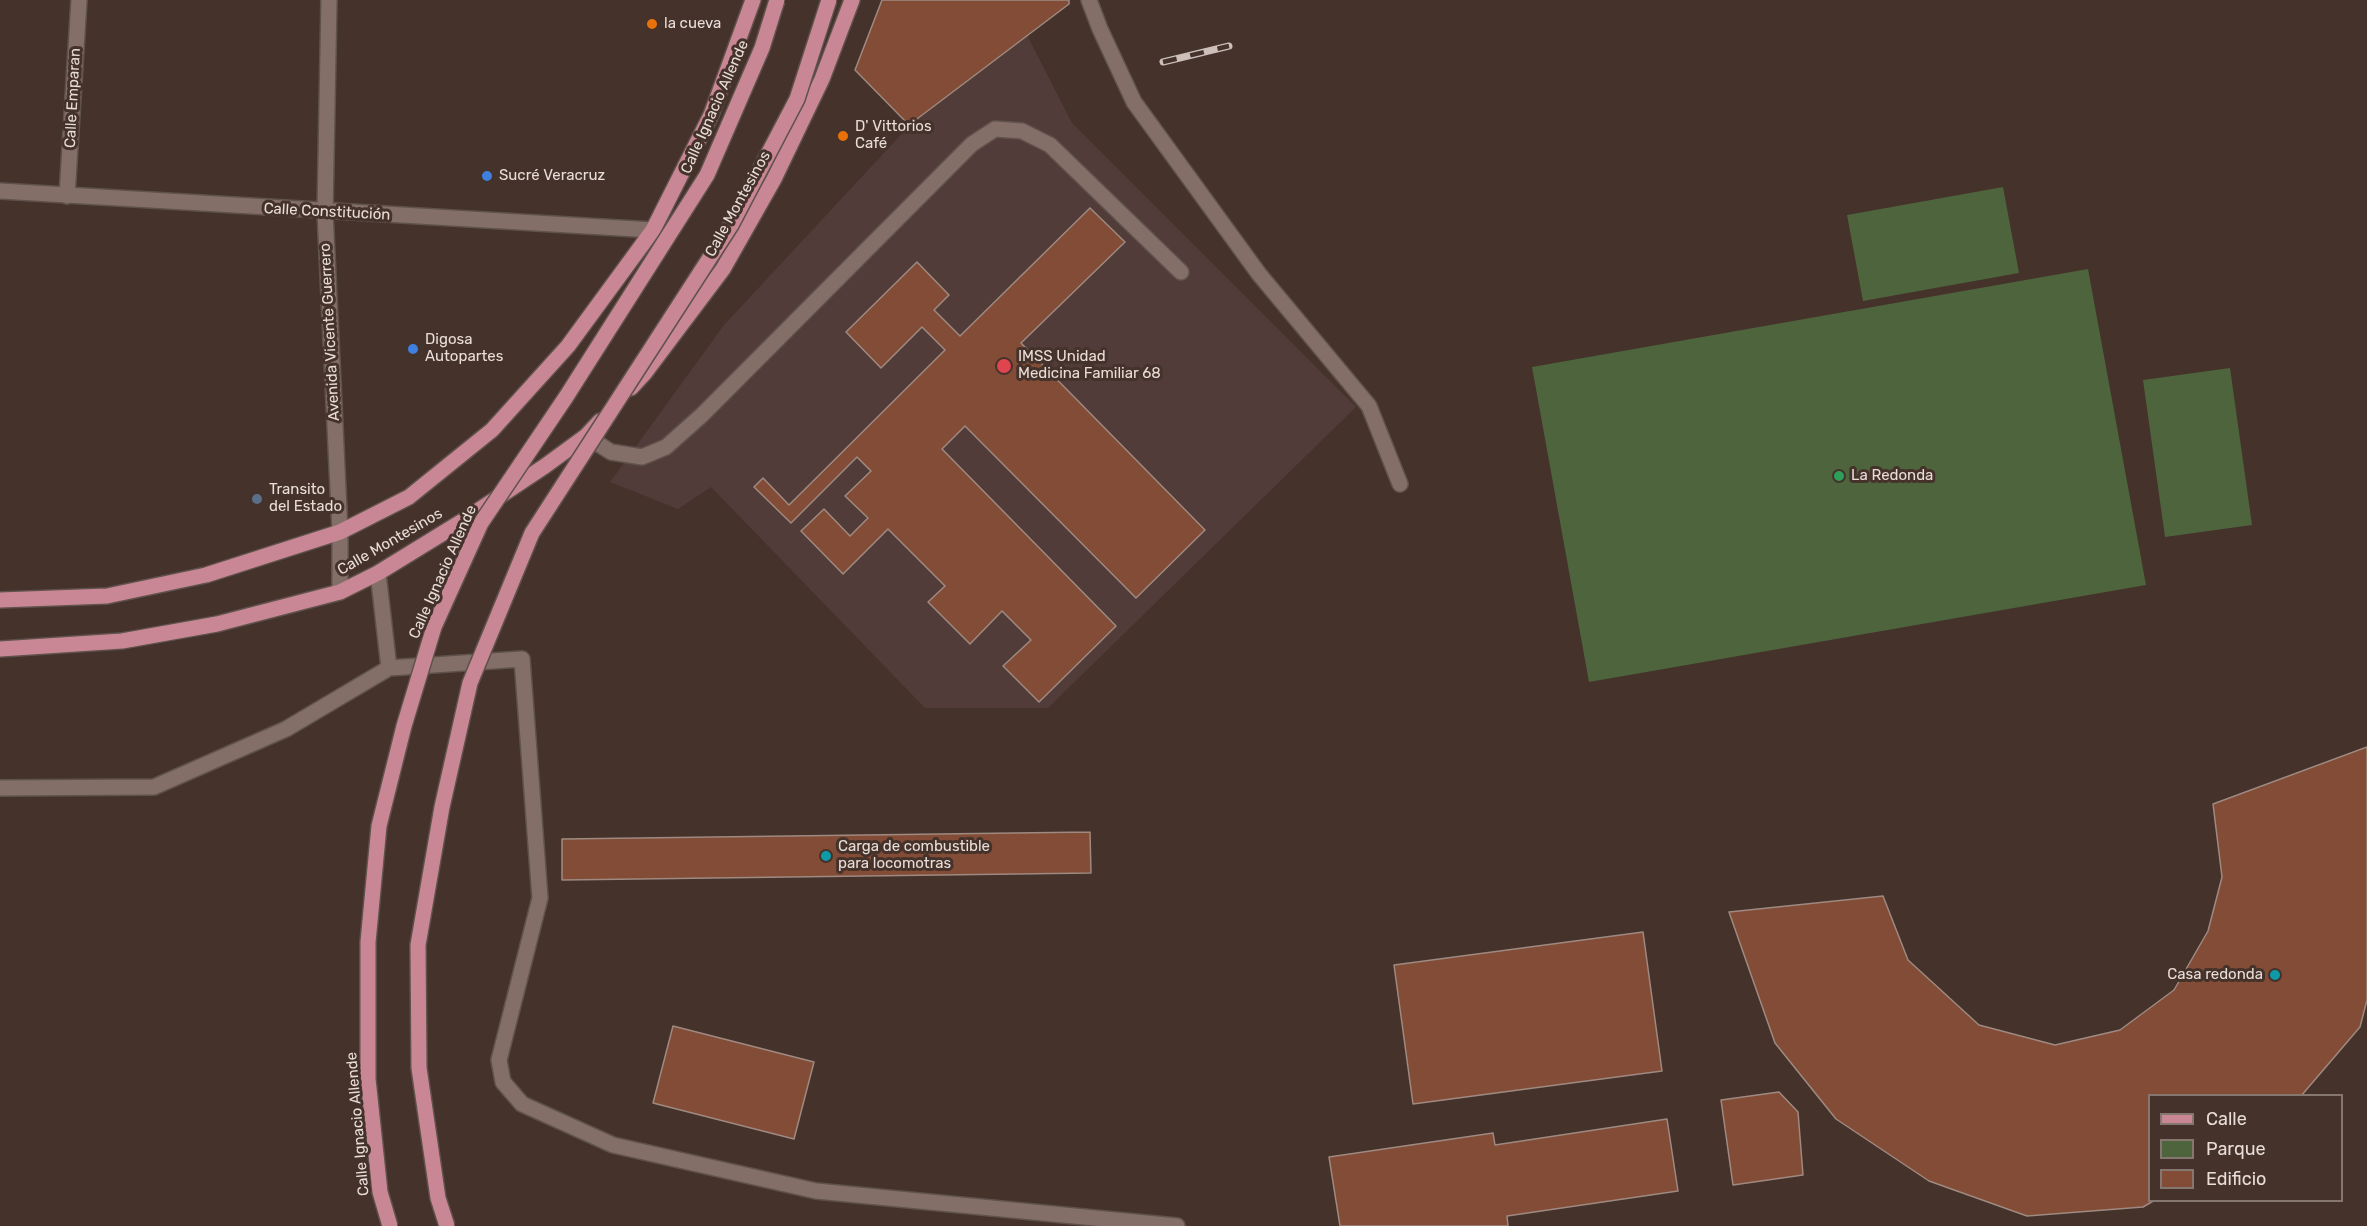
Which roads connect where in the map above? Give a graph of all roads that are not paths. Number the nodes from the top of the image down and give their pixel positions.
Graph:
1 (79, 0) edge
2 (329, 0) edge
3 (753, 0) edge
4 (777, 0) edge
5 (829, 0) edge
6 (852, 0) edge
7 (1089, 0) edge
8 (0, 191) edge
9 (67, 196) junction
10 (325, 212) junction
11 (653, 230) junction
12 (1181, 272) dead end
13 (586, 436) junction
14 (1400, 484) dead end
15 (340, 532) junction
16 (378, 573) junction
17 (340, 591) junction
18 (0, 600) edge
19 (0, 649) edge
20 (388, 668) junction
21 (0, 788) edge
22 (390, 1226) edge
23 (447, 1226) edge
24 (1177, 1226) edge

1 - 9 street, Calle Emparan
2 - 10 street, Avenida Vicente Guerrero
3 - 11 main road, Calle Montesinos
4 - 22 main road, Calle Ignacio Allende, bridge
5 - 23 main road, bridge
6 - 13 main road, Calle Montesinos
7 - 14 street
8 - 9 street, Calle Constitución
9 - 10 street, Calle Constitución
10 - 11 street, Calle Constitución
10 - 15 street, Avenida Vicente Guerrero
11 - 15 main road, Calle Montesinos
12 - 13 street
13 - 16 main road, Calle Montesinos
15 - 17 street, Avenida Vicente Guerrero
15 - 18 main road, Calle Montesinos
16 - 17 main road, Calle Montesinos
16 - 20 street
17 - 19 main road, Calle Montesinos
20 - 21 street
20 - 24 street

